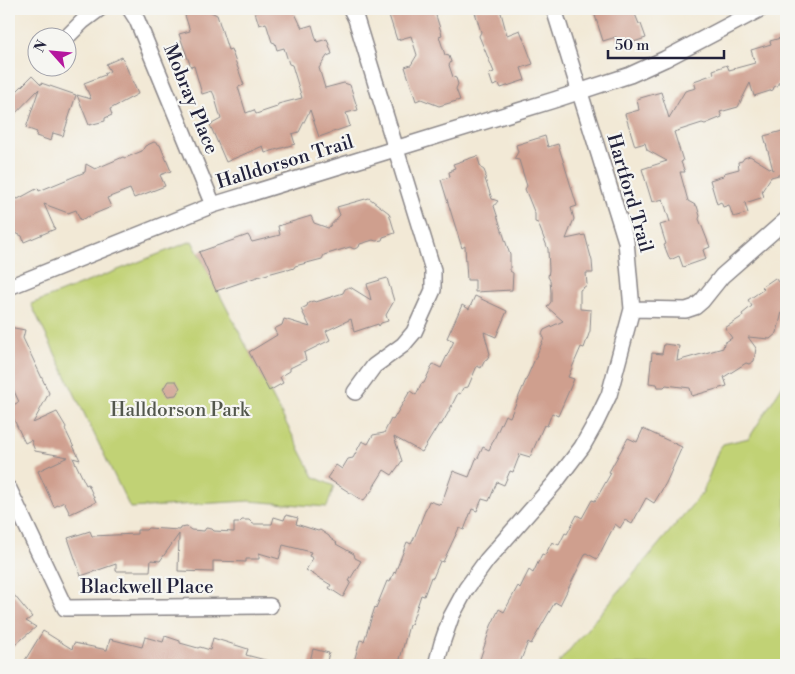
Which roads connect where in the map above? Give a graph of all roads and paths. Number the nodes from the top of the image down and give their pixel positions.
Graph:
1 (99, 9) edge
2 (130, 9) edge
3 (351, 9) edge
4 (554, 9) edge
5 (760, 9) edge
6 (76, 28) edge
7 (579, 92) junction
8 (396, 149) junction
9 (213, 205) junction
10 (786, 220) edge
11 (9, 287) edge
12 (632, 309) junction
13 (356, 392) dead end
14 (9, 489) edge
15 (270, 606) dead end
16 (436, 665) edge

1 - 6 street
2 - 9 street, Mobray Place
3 - 8 street
4 - 7 street, Hartford Trail
5 - 7 street, Halldorson Trail
7 - 8 street, Halldorson Trail
7 - 12 street, Hartford Trail
8 - 9 street, Halldorson Trail
8 - 13 street
9 - 11 street, Halldorson Trail
10 - 12 street
12 - 16 street, Hartford Trail
14 - 15 street, Blackwell Place

